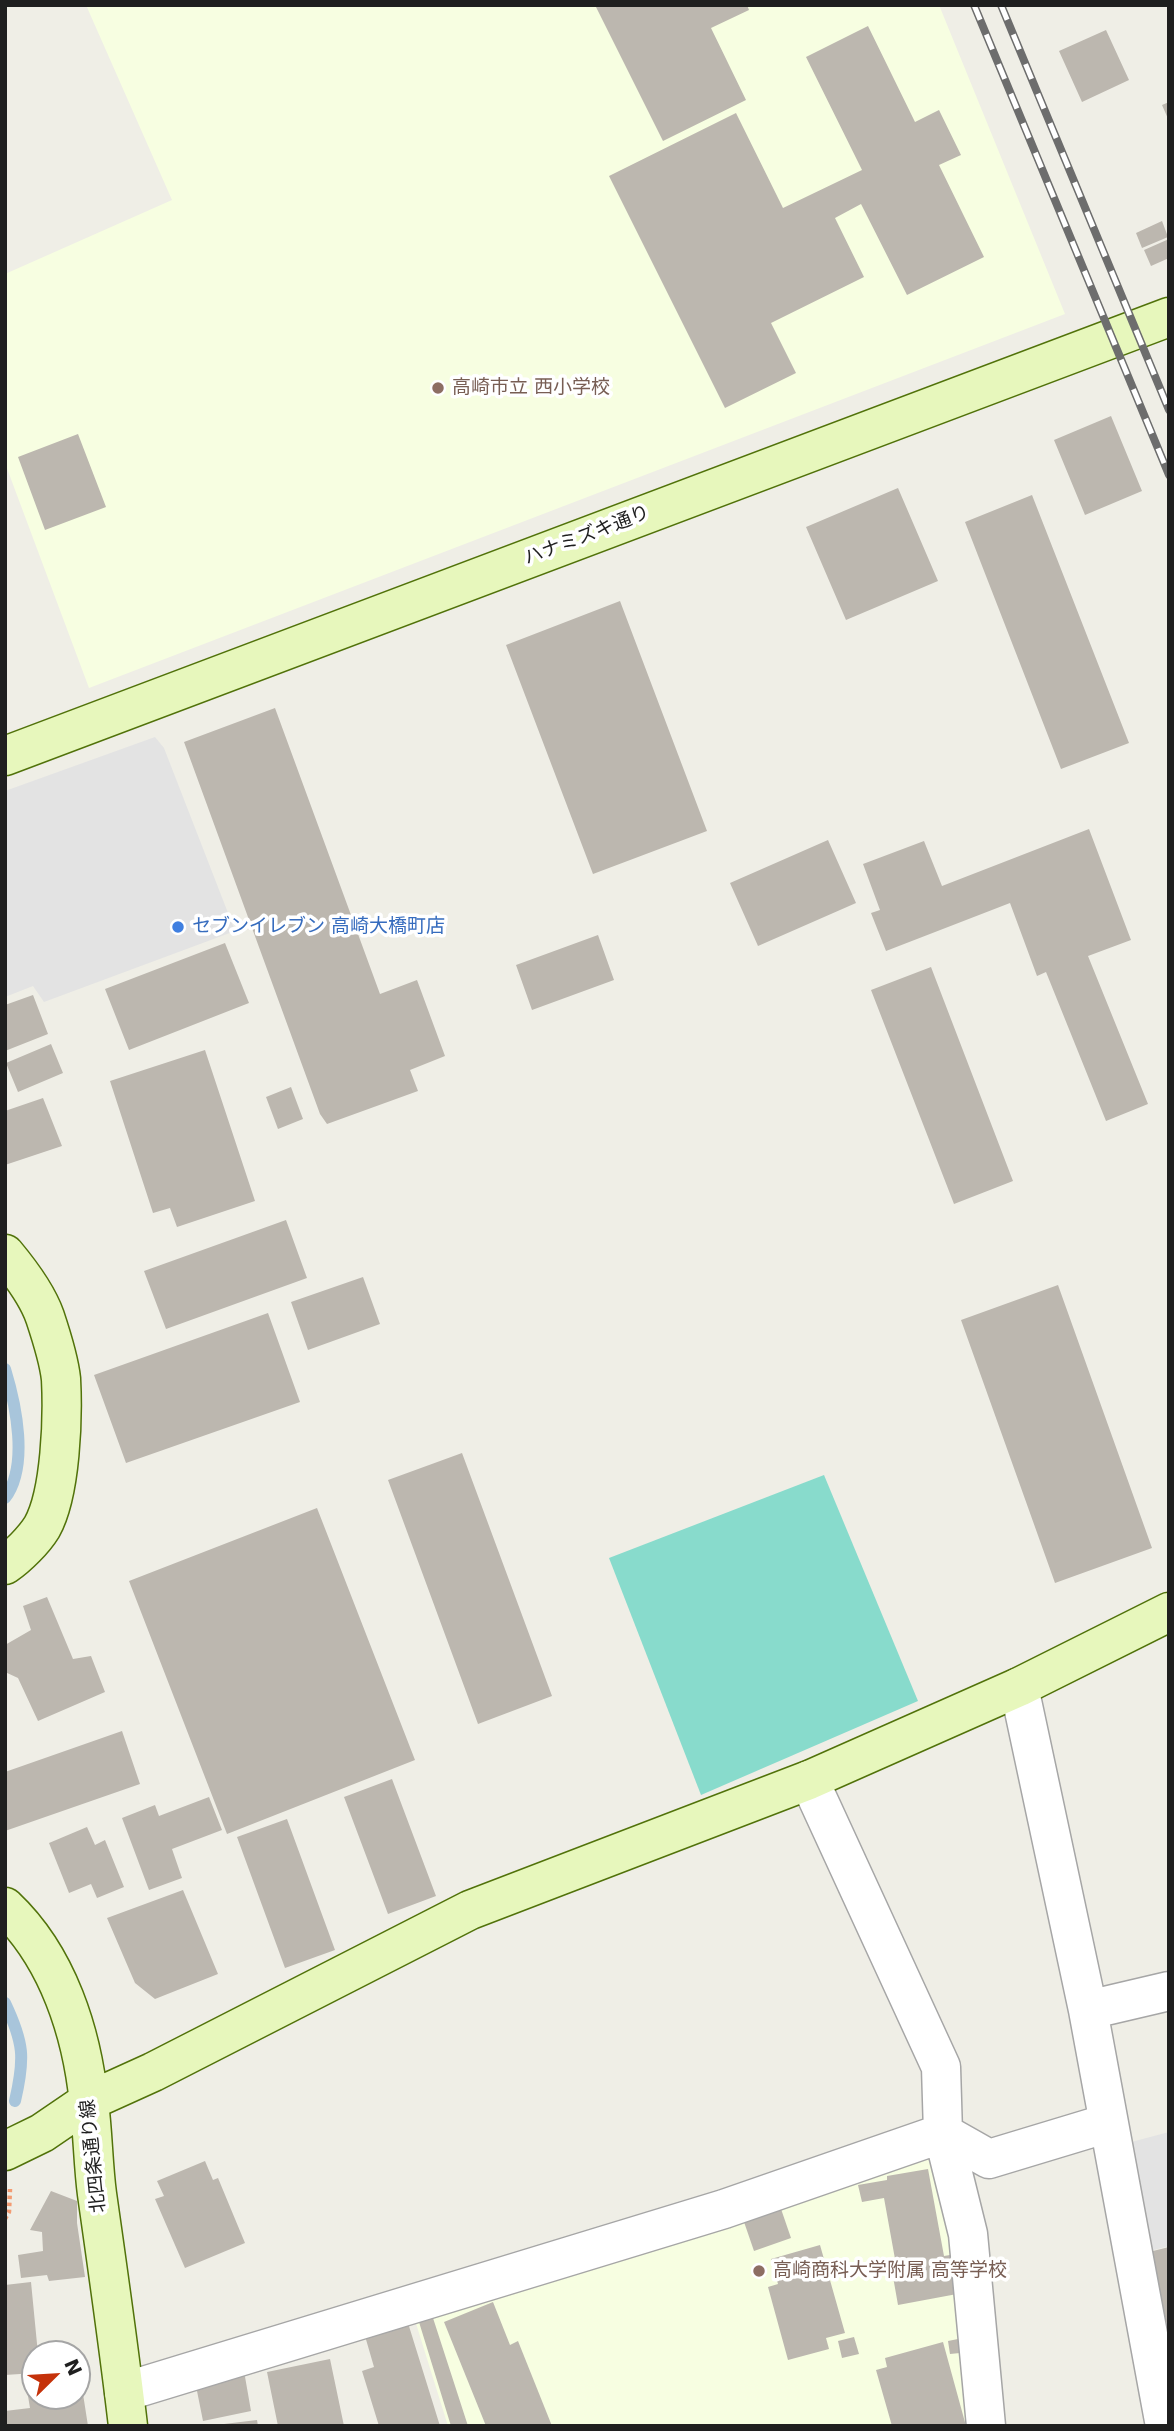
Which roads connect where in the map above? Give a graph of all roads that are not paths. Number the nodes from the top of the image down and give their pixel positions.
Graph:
1 (1169, 317) edge
2 (5, 756) edge
3 (5, 1254) edge
4 (5, 1565) edge
5 (1169, 1612) edge
6 (1019, 1687) junction
7 (809, 1780) junction
8 (5, 1907) edge
9 (1169, 1991) edge
10 (1088, 2011) junction
11 (89, 2101) junction
12 (1108, 2123) junction
13 (943, 2133) junction
14 (15, 2157) edge
15 (126, 2409) edge
16 (986, 2426) edge
17 (1165, 2426) edge

1 - 2 street, ハナミズキ通り
3 - 4 street
5 - 6 street
6 - 7 street
6 - 10 street
7 - 11 street
7 - 13 street
8 - 11 street, 北四条通り線
9 - 10 street
10 - 12 street
11 - 14 street
11 - 15 street, 北四条通り線
12 - 13 street
12 - 17 street
13 - 15 street
13 - 16 street

